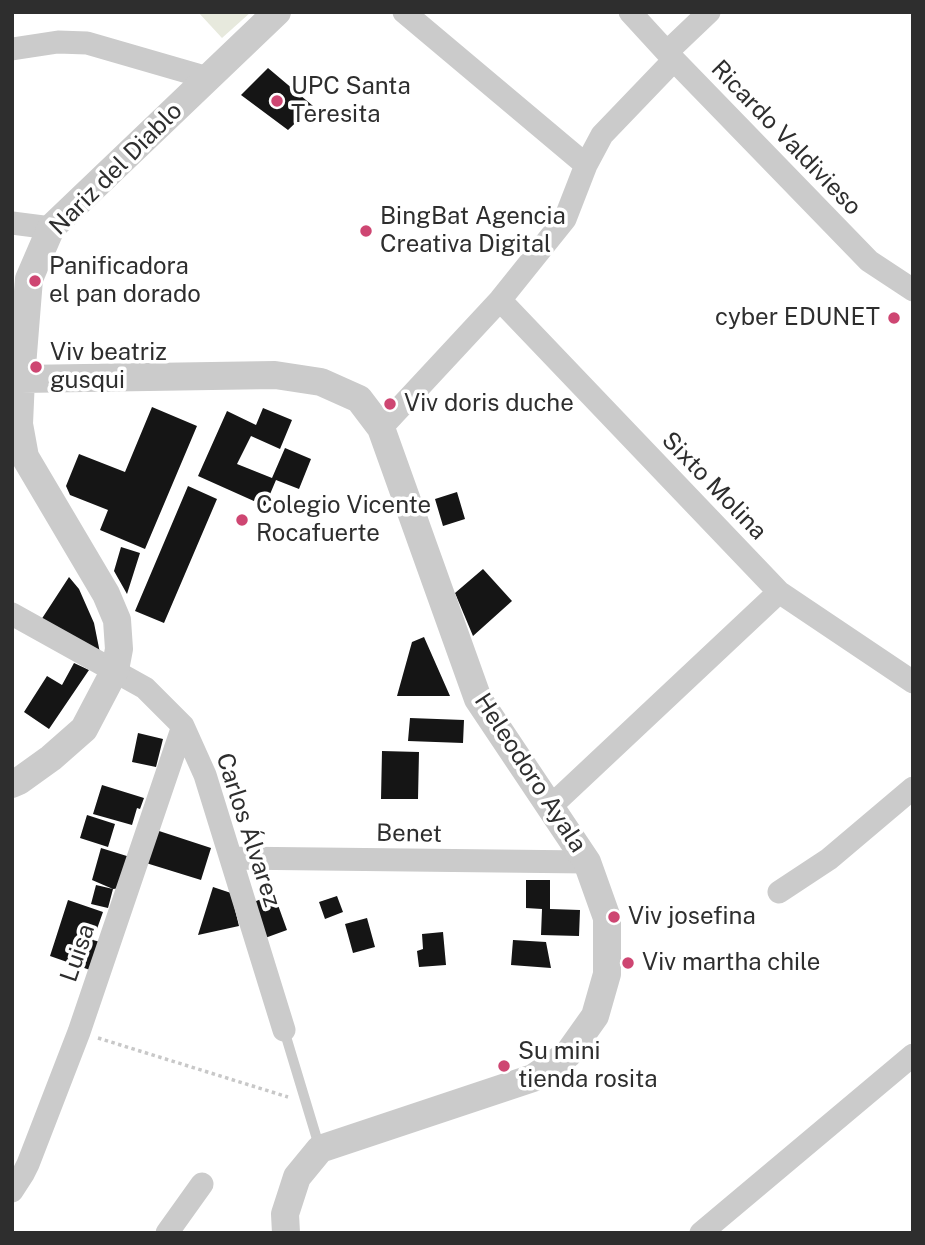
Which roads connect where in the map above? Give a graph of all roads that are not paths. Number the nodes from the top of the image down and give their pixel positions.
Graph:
1 (277, 12) edge
2 (404, 12) edge
3 (630, 12) edge
4 (709, 12) edge
5 (12, 49) edge
6 (671, 56) junction
7 (208, 78) junction
8 (586, 165) junction
9 (12, 223) edge
10 (51, 228) junction
11 (913, 290) edge
12 (500, 300) junction
13 (21, 379) junction
14 (382, 428) junction
15 (779, 592) junction
16 (12, 614) edge
17 (116, 670) junction
18 (913, 681) edge
19 (183, 726) junction
20 (12, 784) edge
21 (913, 788) edge
22 (550, 807) junction
23 (231, 858) junction
24 (587, 862) junction
25 (779, 892) dead end
26 (284, 1030) joint
27 (913, 1055) edge
28 (320, 1149) junction
29 (202, 1184) dead end
30 (12, 1191) edge
31 (167, 1233) edge
32 (286, 1233) edge
33 (701, 1233) edge

1 - 7 street, Nariz del Diablo
2 - 8 street
3 - 6 street, Ricardo Valdivieso
4 - 6 street
5 - 7 street
6 - 8 street
6 - 11 street, Ricardo Valdivieso
7 - 10 street, Nariz del Diablo
8 - 12 street
9 - 10 street
10 - 13 street, Nariz del Diablo
12 - 14 street
12 - 15 street, Sixto Molina
13 - 14 street, Heleodoro Ayala
13 - 17 street, Nariz del Diablo
14 - 22 street, Heleodoro Ayala
15 - 18 street, Sixto Molina
15 - 22 street
16 - 17 street, Carlos Álvarez
17 - 19 street, Carlos Álvarez
17 - 20 street
19 - 23 street, Carlos Álvarez
19 - 30 street, Luisa
21 - 25 street
22 - 24 street, Heleodoro Ayala
23 - 24 street, Benet
23 - 26 street, Carlos Álvarez
24 - 28 street, Heleodoro Ayala
26 - 28 lane, Carlos Álvarez
27 - 33 street
28 - 32 street
29 - 31 street

